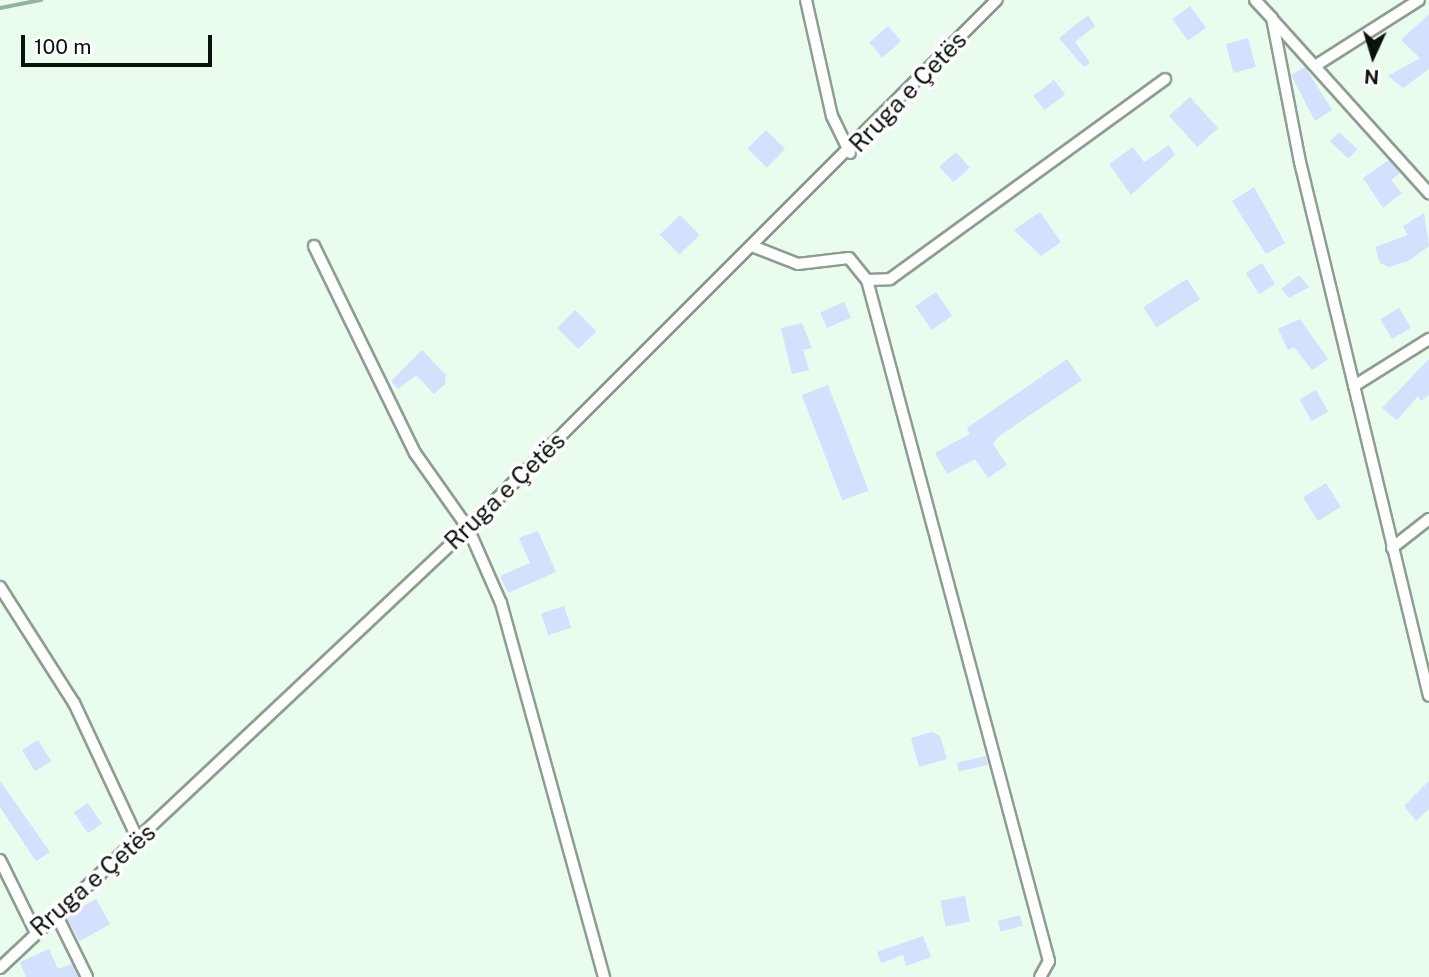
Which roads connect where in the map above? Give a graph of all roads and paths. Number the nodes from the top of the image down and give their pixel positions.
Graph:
1 (806, 0) edge
2 (997, 0) edge
3 (1255, 0) edge
4 (1419, 0) edge
5 (1272, 19) junction
6 (1315, 65) junction
7 (1165, 79) dead end
8 (850, 153) junction
9 (1429, 193) edge
10 (314, 246) dead end
11 (752, 246) junction
12 (867, 280) junction
13 (1429, 339) edge
14 (1354, 386) junction
15 (1429, 519) edge
16 (468, 528) junction
17 (1392, 548) junction
18 (0, 587) edge
19 (1429, 696) edge
20 (139, 842) junction
21 (0, 860) edge
22 (57, 916) junction
23 (35, 931) junction
24 (0, 968) edge
25 (87, 977) edge
26 (604, 977) edge
27 (1040, 977) edge

1 - 8 street
2 - 8 street, Rruga e Çetës
3 - 5 street
4 - 6 street
5 - 6 street
5 - 14 street
6 - 9 street
7 - 12 street
8 - 11 street, Rruga e Çetës
10 - 16 street
11 - 12 street
11 - 16 street, Rruga e Çetës
12 - 27 street
13 - 14 street
14 - 17 street
15 - 17 street
16 - 20 street, Rruga e Çetës
16 - 26 street
17 - 19 street
18 - 20 street
20 - 22 street, Rruga e Çetës
21 - 23 street
22 - 23 street, Rruga e Çetës
22 - 25 street
23 - 24 street, Rruga e Çetës

